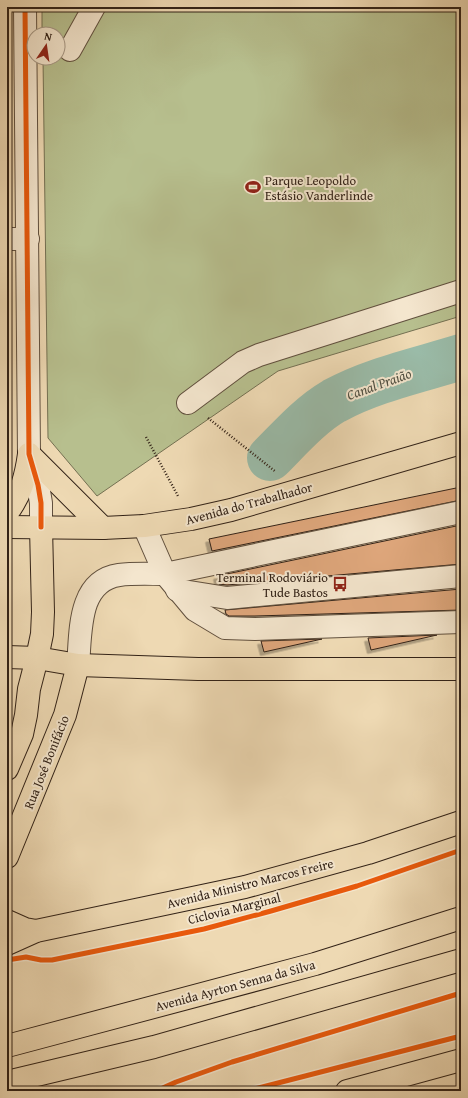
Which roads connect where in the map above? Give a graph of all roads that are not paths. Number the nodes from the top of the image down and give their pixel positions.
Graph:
1 (25, 7) edge
2 (78, 7) edge
3 (94, 7) edge
4 (18, 239) edge
5 (461, 291) edge
6 (188, 403) road end
7 (461, 443) edge
8 (29, 454) junction
9 (461, 512) edge
10 (7, 513) edge
11 (144, 526) junction
12 (41, 527) junction
13 (7, 528) edge
14 (103, 528) junction
15 (461, 576) edge
16 (171, 582) junction
17 (461, 622) edge
18 (7, 658) edge
19 (37, 658) junction
20 (78, 665) junction
21 (461, 669) edge
22 (7, 769) edge
23 (461, 822) edge
24 (7, 857) edge
25 (461, 918) edge
26 (7, 921) edge
27 (36, 931) junction
28 (7, 944) edge
29 (461, 960) edge
30 (7, 1046) edge
31 (461, 1060) edge
32 (7, 1082) edge
33 (351, 1091) edge

1 - 4 street
2 - 3 street
4 - 8 street
5 - 6 street
7 - 11 main road, Avenida do Trabalhador
8 - 10 main road
8 - 12 street
8 - 14 main road
9 - 16 street
11 - 14 main road, Avenida do Trabalhador
11 - 16 street
12 - 13 main road, Avenida do Trabalhador
12 - 14 main road, Avenida do Trabalhador
12 - 19 main road
15 - 16 street
16 - 17 street
16 - 20 street
18 - 19 main road
19 - 20 main road
19 - 22 main road
20 - 21 main road
20 - 24 main road, Rua José Bonifácio
23 - 27 main road, Avenida Ministro Marcos Freire
25 - 30 main road, Avenida Ayrton Senna da Silva
26 - 27 main road
27 - 28 main road, Avenida Ministro Marcos Freire
29 - 32 main road
31 - 33 main road

